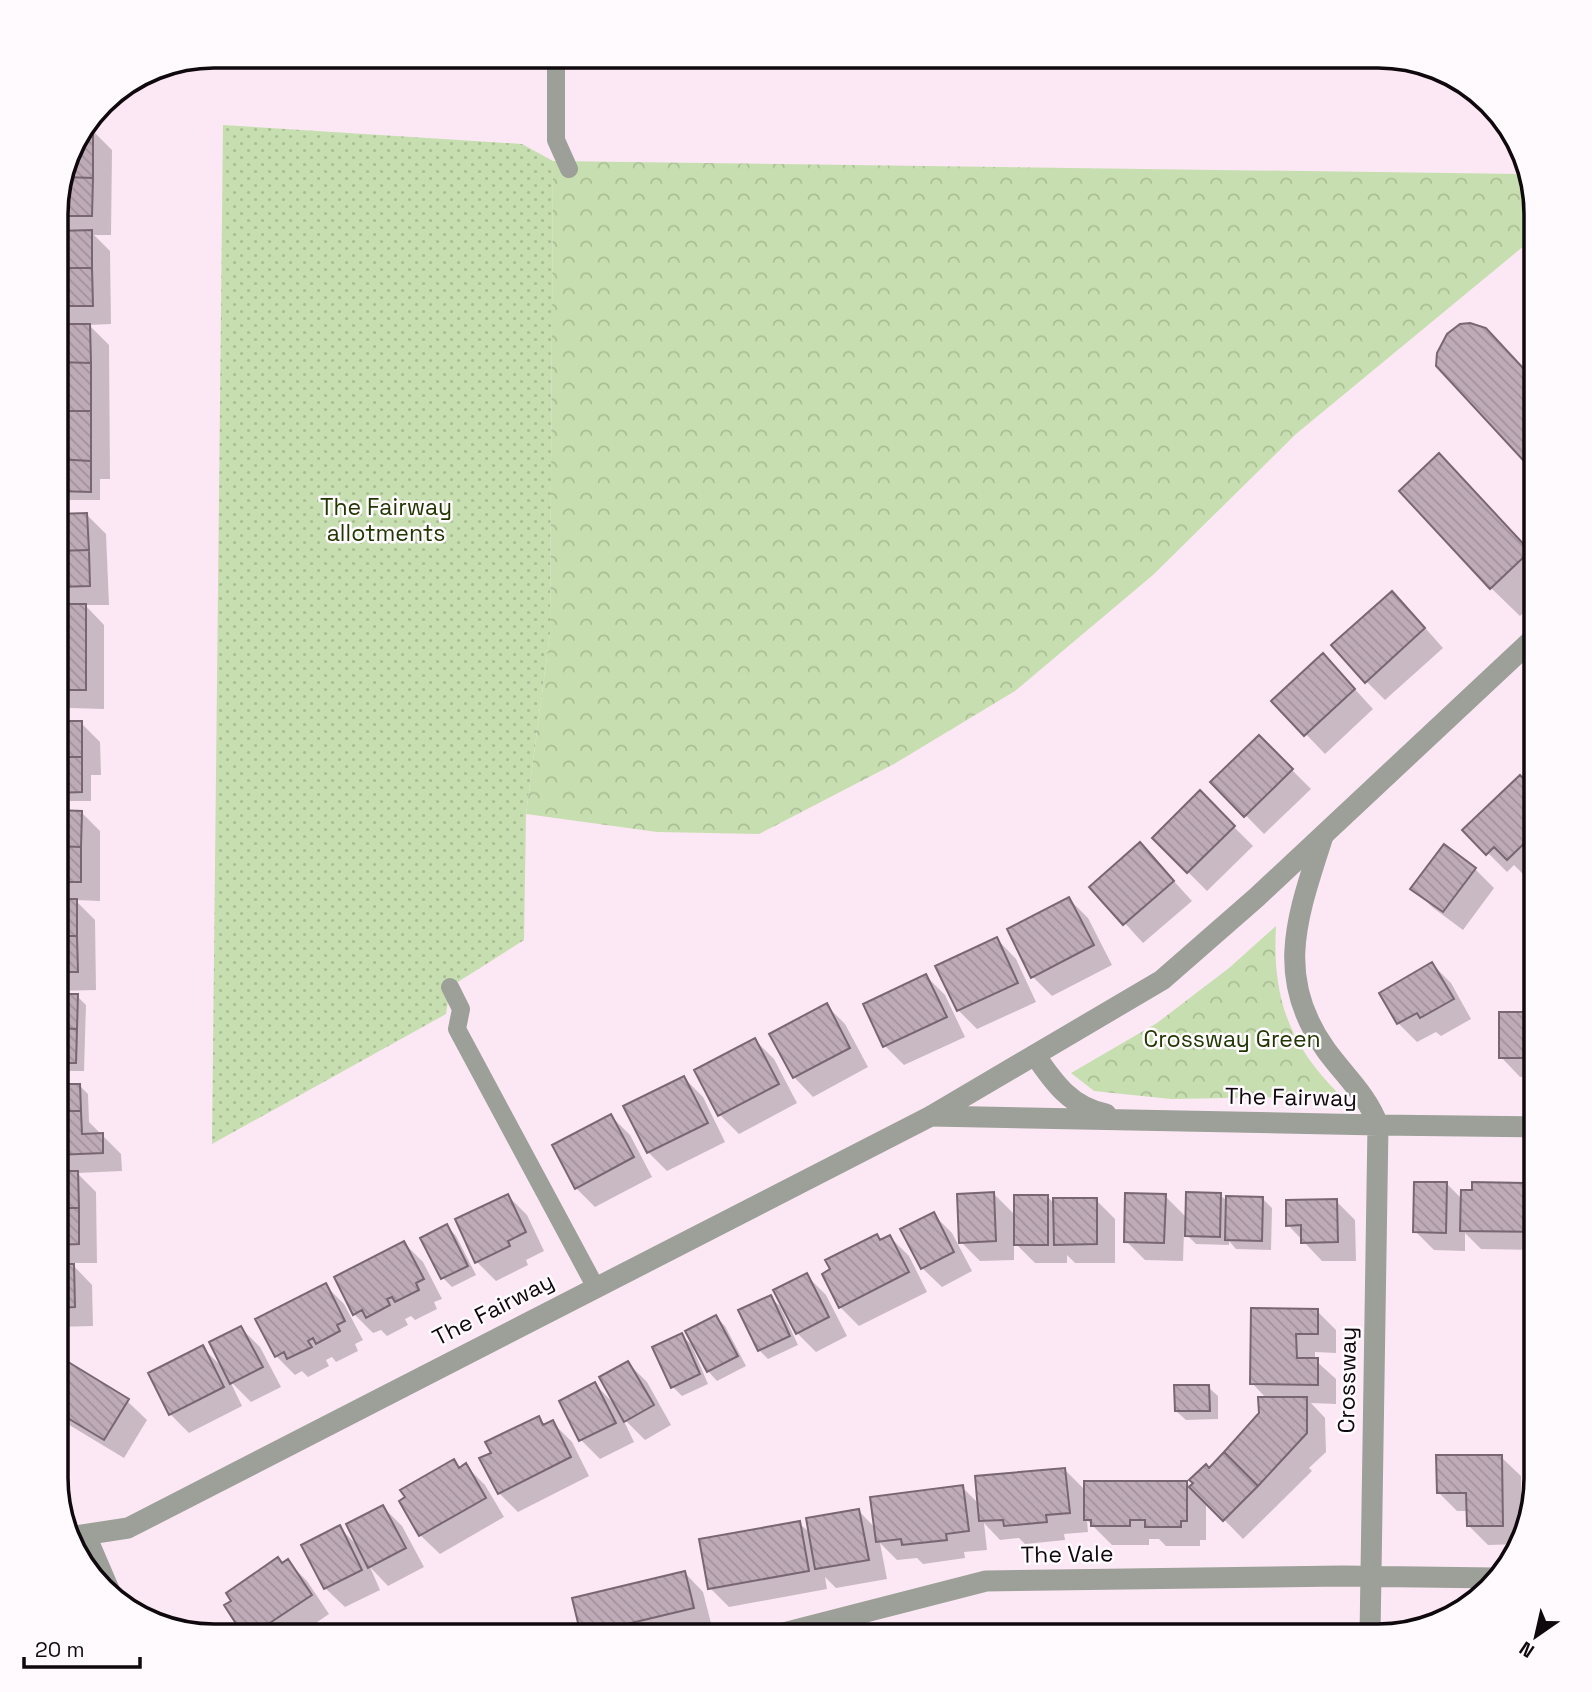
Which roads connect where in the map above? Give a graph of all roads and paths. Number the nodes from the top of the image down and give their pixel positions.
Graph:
1 (556, 69) edge
2 (569, 169) dead end
3 (1524, 647) edge
4 (1323, 836) junction
5 (450, 987) dead end
6 (1035, 1055) junction
7 (931, 1116) junction
8 (1136, 1120) junction
9 (1378, 1125) junction
10 (1524, 1127) edge
11 (595, 1286) junction
12 (81, 1536) edge
13 (92, 1558) edge
14 (1370, 1577) junction
15 (1484, 1578) edge
16 (819, 1624) edge
17 (1370, 1624) edge

1 - 2 lane
3 - 4 street, The Fairway
4 - 6 street, The Fairway
4 - 9 street, The Fairway
5 - 11 lane
6 - 7 street, The Fairway
6 - 8 street, The Fairway
7 - 8 street, The Fairway
7 - 11 street, The Fairway
8 - 9 street, The Fairway
9 - 10 street
9 - 14 street, Crossway
11 - 12 street, The Fairway
12 - 13 street
14 - 15 street, The Vale
14 - 16 street, The Vale
14 - 17 street, Crossway

